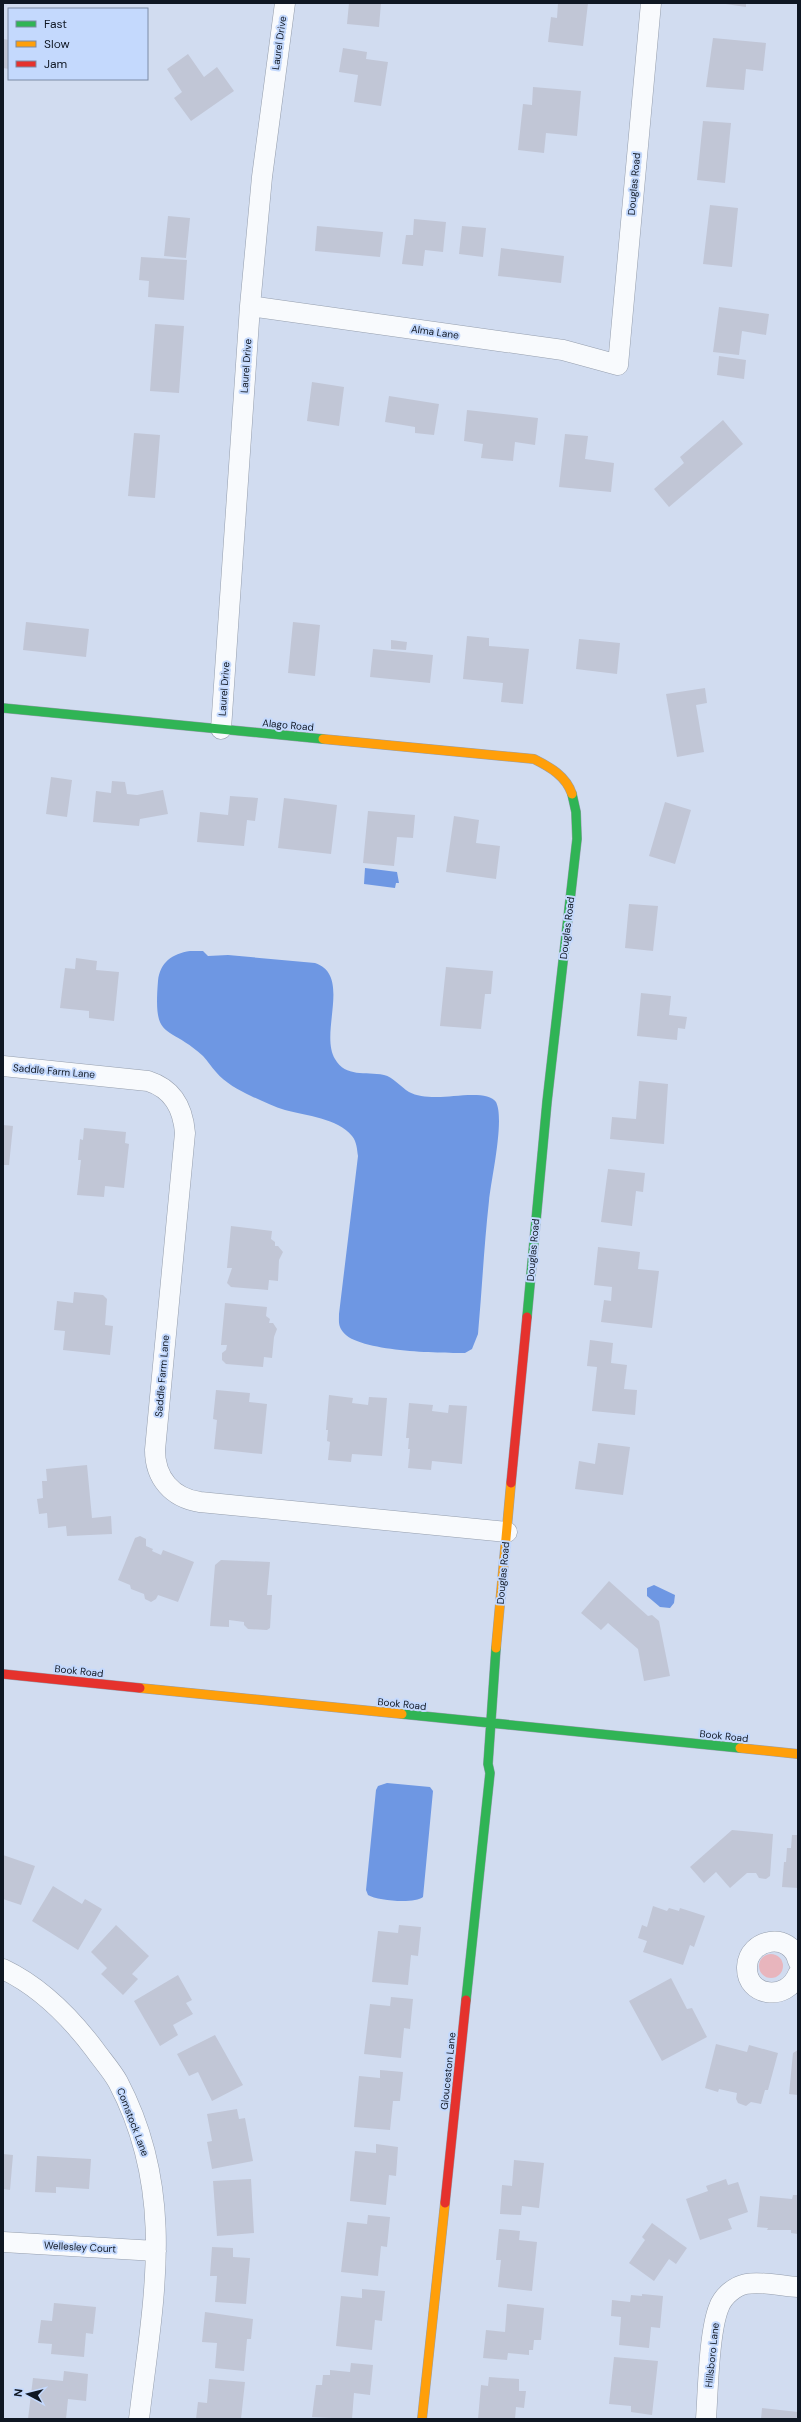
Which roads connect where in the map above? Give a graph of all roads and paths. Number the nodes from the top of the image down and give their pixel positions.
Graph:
1 (285, 3) edge
2 (651, 3) edge
3 (250, 306) junction
4 (618, 365) joint
5 (3, 708) edge
6 (221, 729) junction
7 (564, 779) joint
8 (3, 1066) edge
9 (507, 1532) junction
10 (3, 1674) edge
11 (490, 1724) junction
12 (798, 1754) edge
13 (798, 1960) edge
14 (3, 1969) edge
15 (797, 1979) edge
16 (3, 2242) edge
17 (156, 2251) junction
18 (798, 2287) edge
19 (139, 2419) edge
20 (422, 2419) edge
21 (706, 2419) edge

1 - 3 street, Laurel Drive
2 - 4 street, Douglas Road
3 - 4 street, Alma Lane
3 - 6 street, Laurel Drive
5 - 6 street, Alago Road
6 - 7 street, Alago Road
7 - 9 street, Douglas Road
8 - 9 street, Saddle Farm Lane
9 - 11 street, Douglas Road
10 - 11 street, Book Road
11 - 12 street, Book Road
11 - 20 street, Glouceston Lane
13 - 15 street
14 - 17 street, Comstock Lane
16 - 17 street, Wellesley Court
17 - 19 street, Comstock Lane
18 - 21 street, Hillsboro Lane

